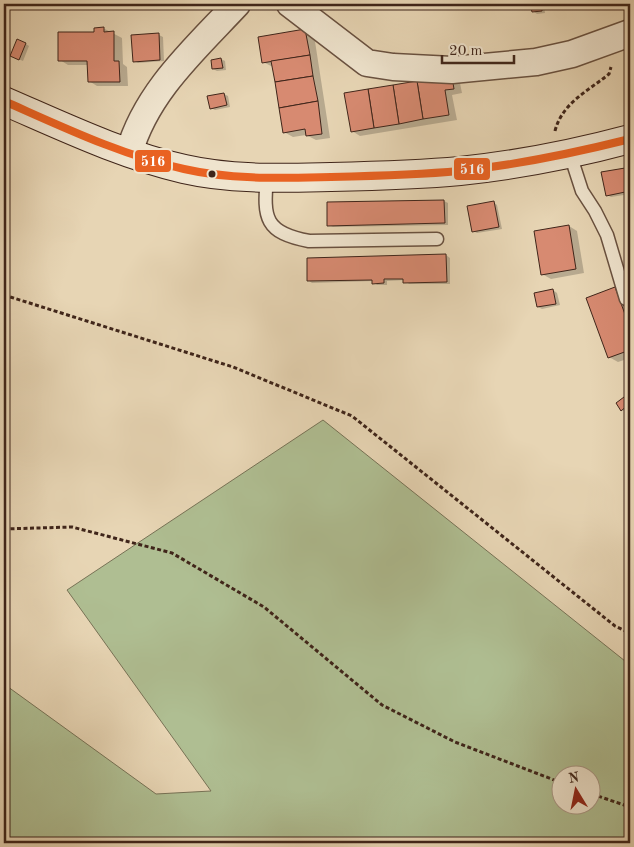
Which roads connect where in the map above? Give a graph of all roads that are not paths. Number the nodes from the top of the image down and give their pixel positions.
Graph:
1 (237, 4) edge
2 (290, 4) edge
3 (630, 34) edge
4 (4, 101) edge
5 (630, 139) edge
6 (129, 153) junction
7 (563, 155) junction
8 (267, 178) junction
9 (437, 239) dead end
10 (626, 299) dead end

1 - 6 street
2 - 3 street
4 - 6 main road
5 - 7 main road
6 - 8 main road
7 - 8 main road
7 - 10 lane
8 - 9 lane

